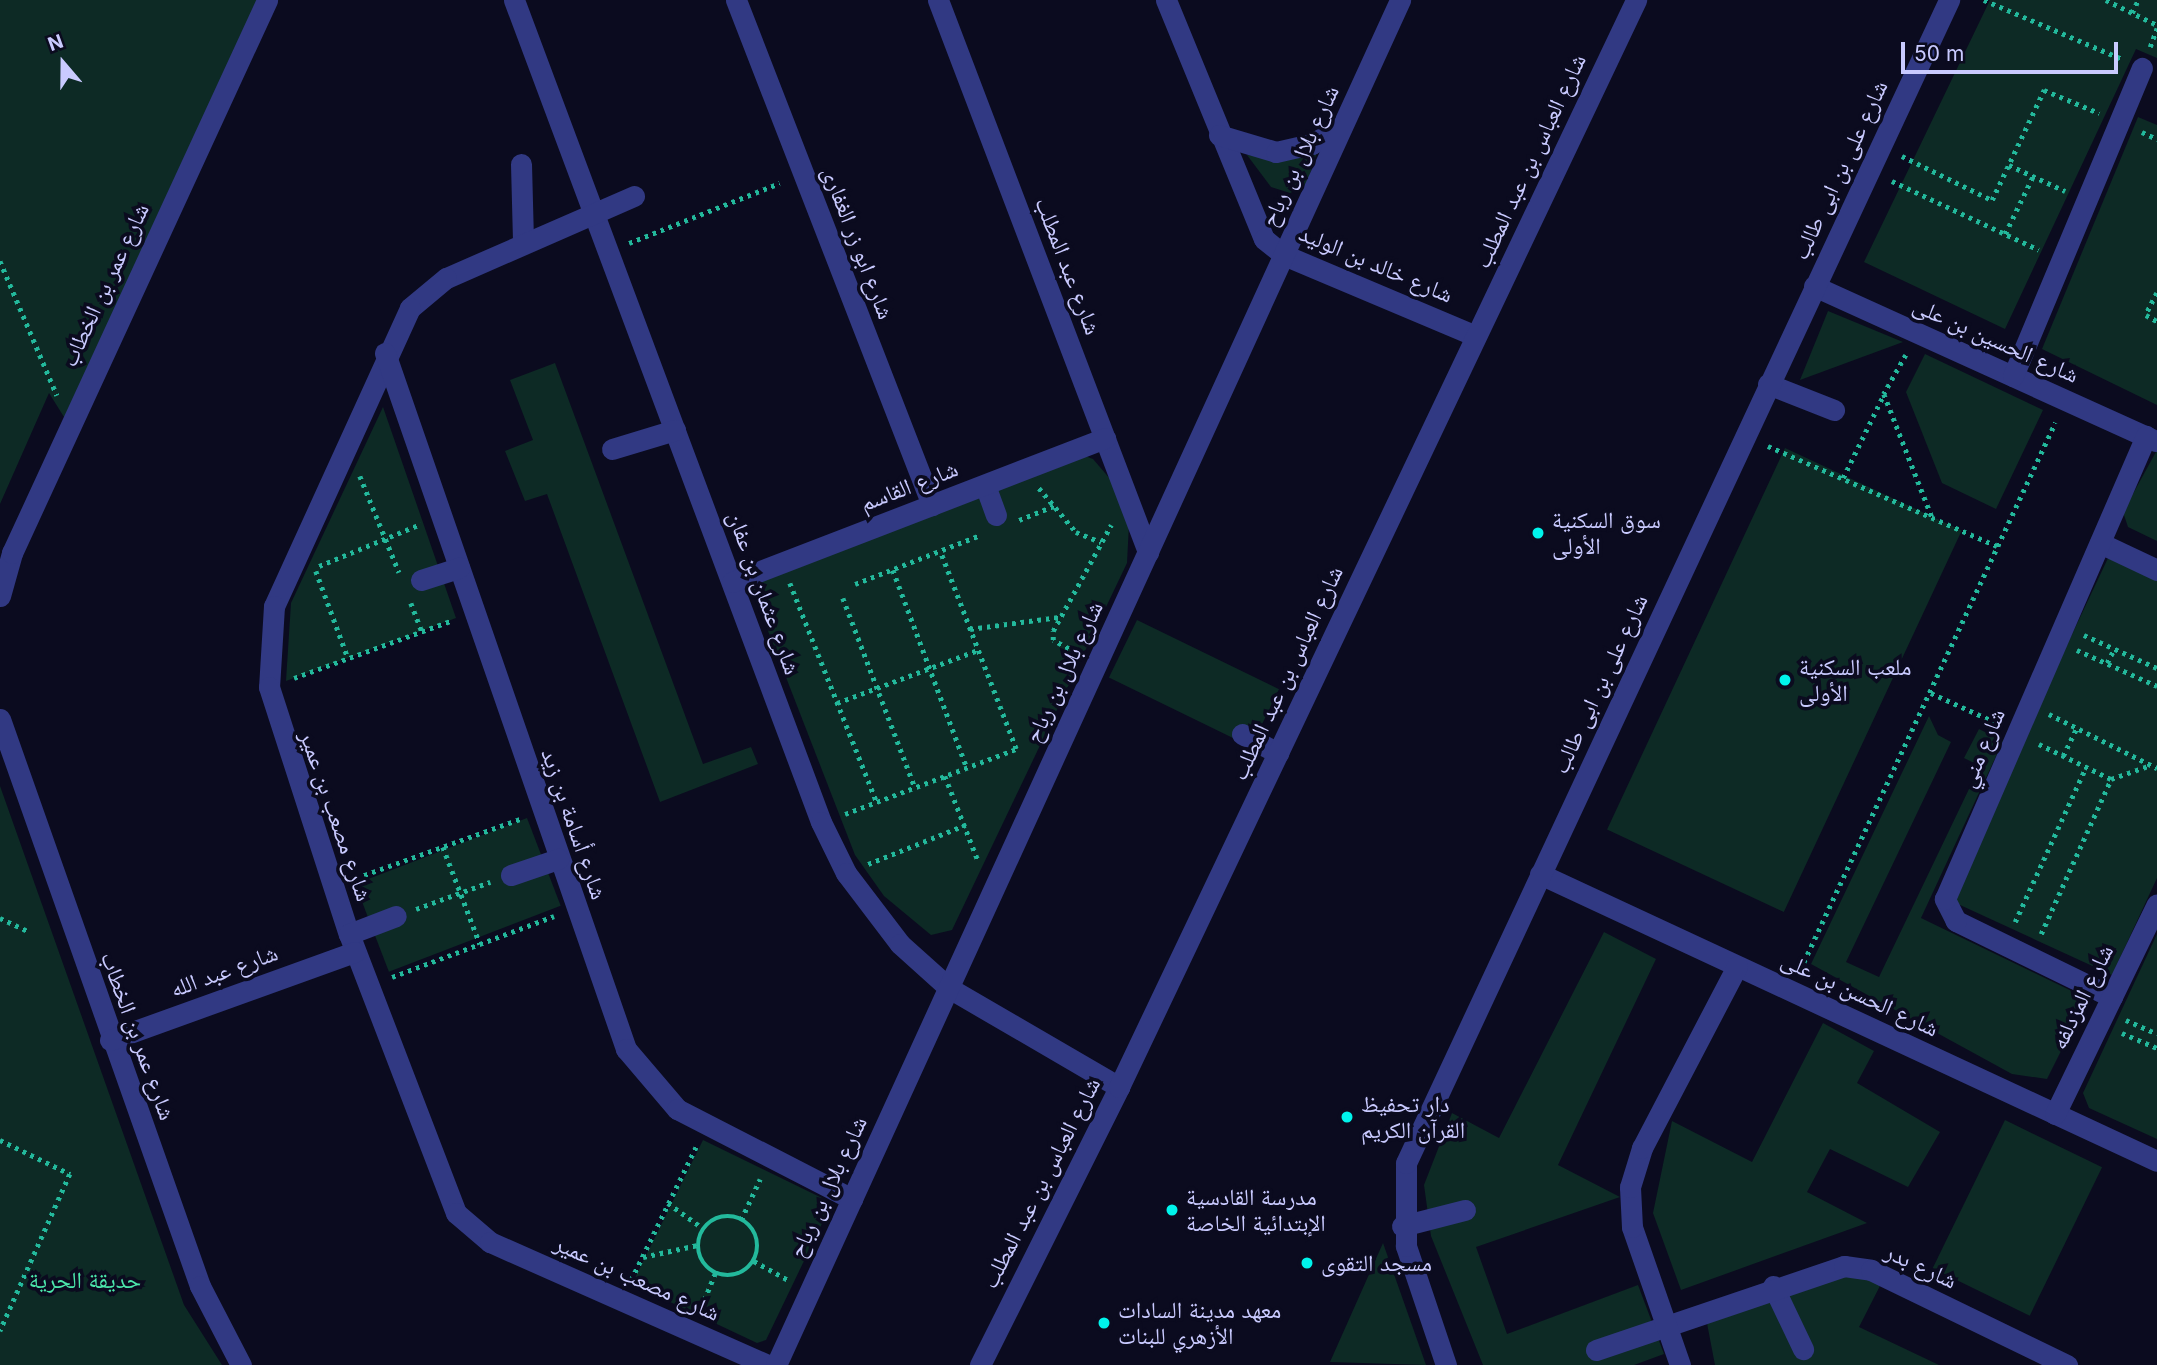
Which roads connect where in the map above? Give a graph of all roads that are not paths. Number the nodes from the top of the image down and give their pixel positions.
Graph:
1 (267, 0) edge
2 (514, 0) edge
3 (736, 0) edge
4 (938, 0) edge
5 (1166, 0) edge
6 (1401, 0) edge
7 (1636, 0) edge
8 (1949, 0) edge
9 (2142, 68) road end
10 (1343, 124) junction
11 (1219, 135) junction
12 (521, 164) dead end
13 (634, 196) dead end
14 (594, 213) junction
15 (523, 243) junction
16 (1284, 255) junction
17 (1814, 286) junction
18 (1476, 336) junction
19 (385, 354) junction
20 (2013, 376) junction
21 (1768, 384) junction
22 (1834, 410) dead end
23 (675, 430) junction
24 (1105, 438) junction
25 (2152, 439) edge
26 (612, 449) dead end
27 (985, 485) junction
28 (932, 505) junction
29 (998, 524) road end
30 (2100, 543) junction
31 (1148, 552) junction
32 (459, 568) junction
33 (2157, 570) edge
34 (732, 582) junction
35 (411, 588) road end
36 (0, 596) edge
37 (0, 719) edge
38 (1242, 734) dead end
39 (1278, 752) junction
40 (558, 859) junction
41 (1540, 874) junction
42 (511, 875) road end
43 (2157, 904) edge
44 (396, 916) road end
45 (352, 943) junction
46 (1737, 966) junction
47 (949, 988) junction
48 (2105, 1010) junction
49 (110, 1040) junction
50 (1119, 1087) junction
51 (2055, 1114) junction
52 (2157, 1161) edge
53 (852, 1199) junction
54 (1465, 1210) dead end
55 (1402, 1226) junction
56 (1773, 1286) junction
57 (1666, 1325) junction
58 (1803, 1349) dead end
59 (1596, 1350) dead end
60 (241, 1365) edge
61 (768, 1365) edge
62 (776, 1365) edge
63 (980, 1365) edge
64 (1446, 1365) edge
65 (1680, 1365) edge
66 (2067, 1365) edge

1 - 36 street, شارع عمر بن الخطاب
2 - 14 street, شارع عثمان بن عفان
3 - 28 street, شارع ابو زر الغفارى
4 - 24 street, شارع عبد المطلب
5 - 11 street, شارع خالد بن الوليد
6 - 10 street, شارع بلال بن رباح
7 - 18 street, شارع العباس بن عبد المطلب
8 - 17 street, شارع على بن ابى طالب
9 - 20 street
10 - 11 street
10 - 16 street, شارع بلال بن رباح
11 - 16 street, شارع خالد بن الوليد
12 - 15 street
13 - 14 street, شارع مصعب بن عمير
14 - 15 street, شارع مصعب بن عمير
14 - 23 street, شارع عثمان بن عفان
15 - 19 street, شارع مصعب بن عمير
16 - 18 street, شارع خالد بن الوليد
16 - 31 street, شارع بلال بن رباح
17 - 20 street, شارع الحسين بن على
17 - 21 street, شارع على بن ابى طالب
18 - 39 street, شارع العباس بن عبد المطلب
19 - 32 street, شارع أسامة بن زيد
19 - 45 street, شارع مصعب بن عمير
20 - 25 street, شارع الحسين بن على
21 - 22 street
21 - 41 street, شارع على بن ابى طالب
23 - 26 street
23 - 34 street, شارع عثمان بن عفان
24 - 27 street, شارع القاسم
24 - 31 street, شارع عبد المطلب
25 - 30 street, شارع مني
27 - 28 street, شارع القاسم
27 - 29 street
28 - 34 street, شارع القاسم
30 - 33 street
30 - 48 street, شارع مني
31 - 47 street, شارع بلال بن رباح
32 - 35 street
32 - 40 street, شارع أسامة بن زيد
34 - 47 street, شارع عثمان بن عفان
37 - 49 street, شارع عمر بن الخطاب
38 - 39 street
39 - 50 street, شارع العباس بن عبد المطلب
40 - 42 street
40 - 53 street, شارع أسامة بن زيد
41 - 46 street, شارع الحسن بن على
41 - 55 street, شارع على بن ابى طالب
43 - 48 street, شارع المزدلفه
44 - 45 street, شارع عبد الله
45 - 49 street, شارع عبد الله
45 - 61 street, شارع مصعب بن عمير
46 - 51 street, شارع الحسن بن على
46 - 57 street
47 - 50 street, شارع عثمان بن عفان
47 - 53 street, شارع بلال بن رباح
48 - 51 street, شارع المزدلفه
49 - 60 street, شارع عمر بن الخطاب
50 - 63 street, شارع العباس بن عبد المطلب
51 - 52 street, شارع الحسن بن على
53 - 62 street, شارع بلال بن رباح
54 - 55 street
55 - 64 street, شارع على بن ابى طالب
56 - 57 street, شارع بدر
56 - 58 street
56 - 66 street, شارع بدر
57 - 59 street, شارع بدر
57 - 65 street

